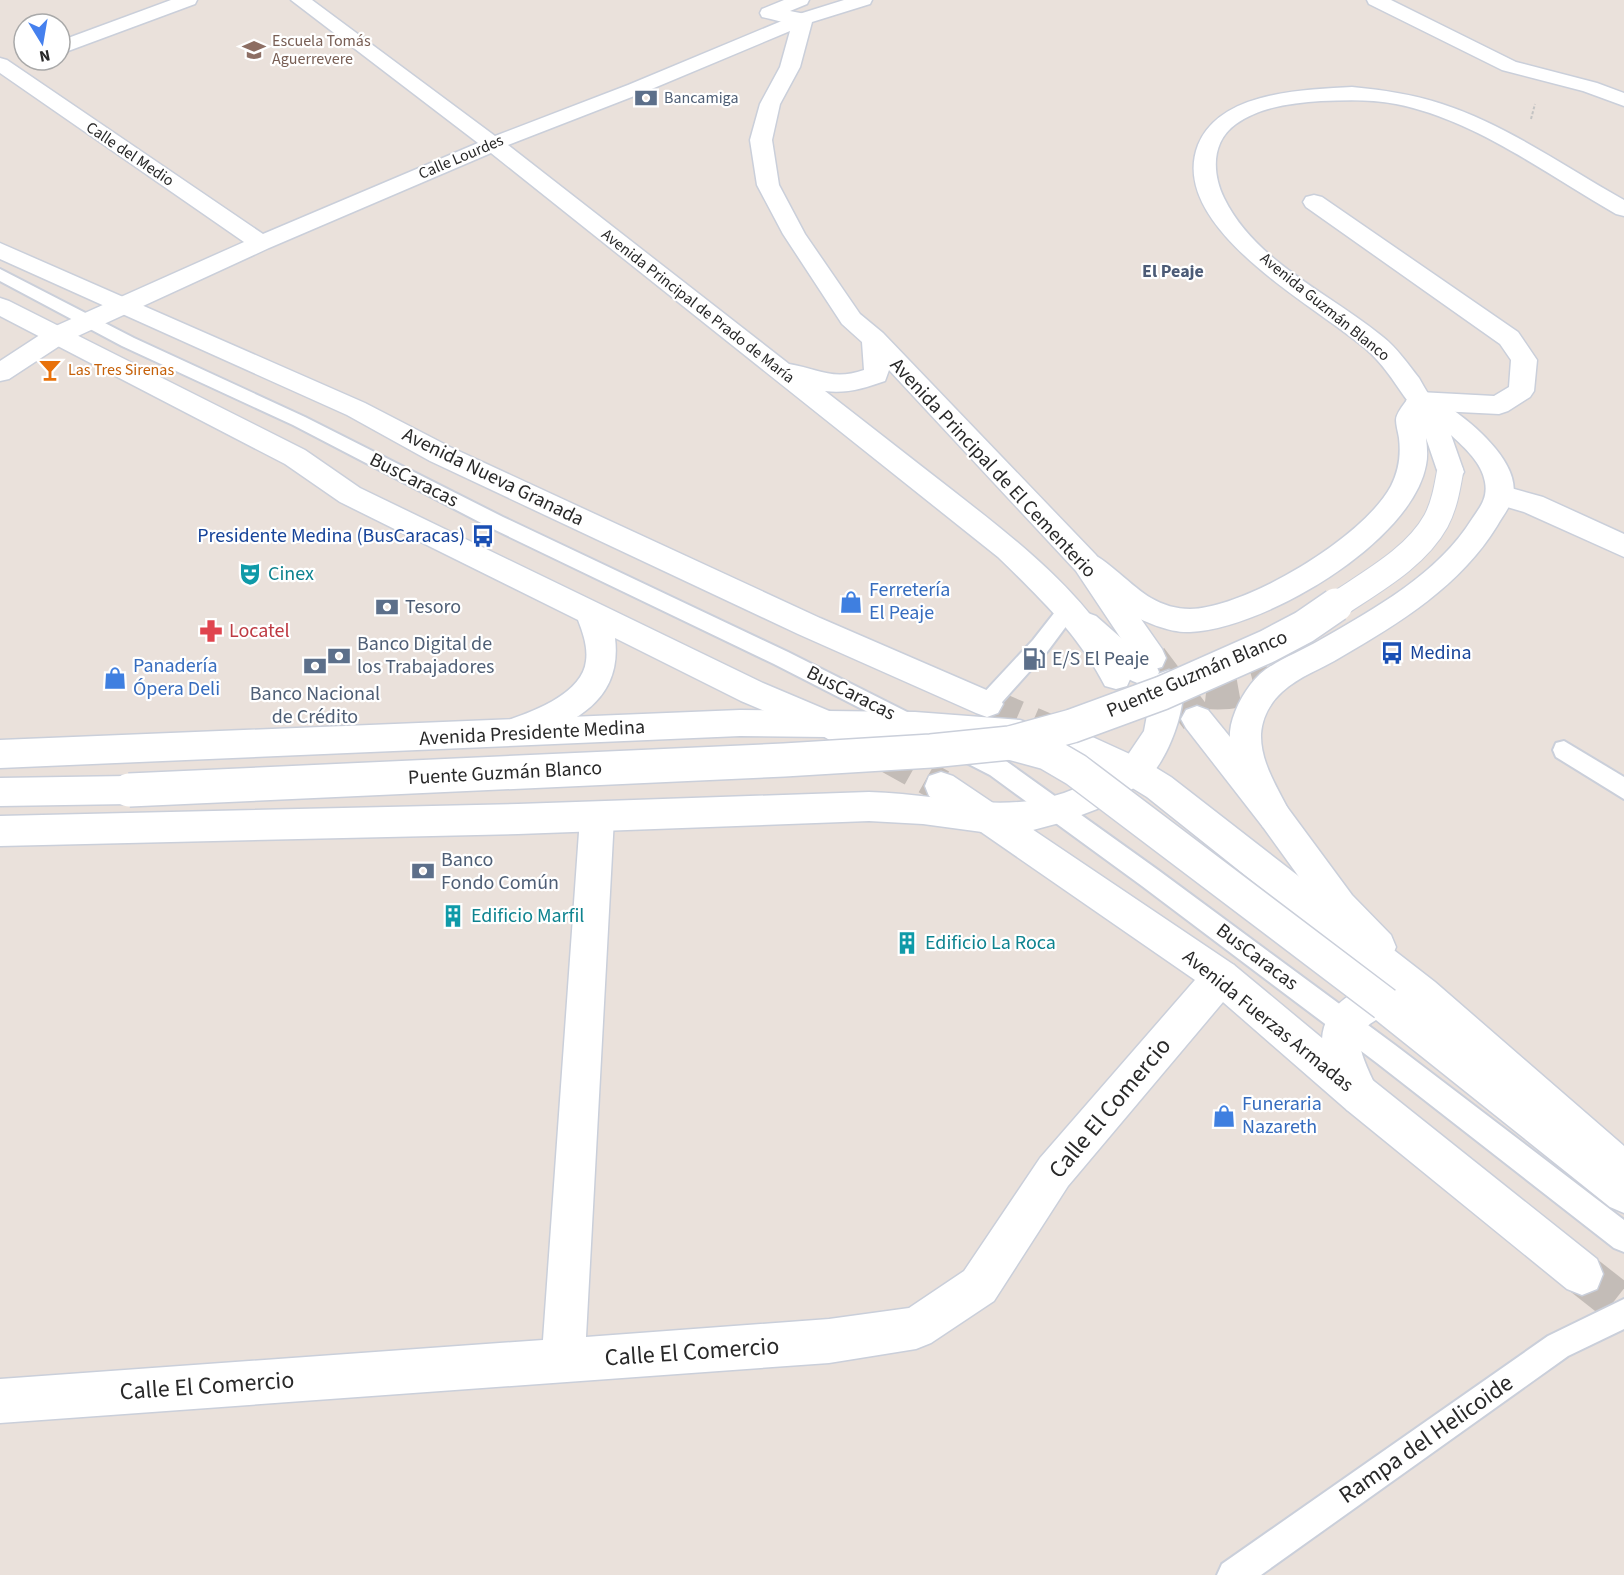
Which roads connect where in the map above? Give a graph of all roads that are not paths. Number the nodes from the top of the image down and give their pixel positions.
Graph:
1 (188, 0) edge
2 (300, 0) edge
3 (862, 0) edge
4 (1409, 0) edge
5 (1383, 3) edge
6 (802, 10) edge
7 (72, 44) edge
8 (2, 68) edge
9 (1624, 100) edge
10 (493, 144) junction
11 (1314, 202) dead end
12 (1620, 205) edge
13 (261, 243) junction
14 (0, 250) edge
15 (0, 274) edge
16 (0, 306) edge
17 (124, 306) junction
18 (89, 321) junction
19 (58, 335) junction
20 (874, 339) junction
21 (772, 365) junction
22 (0, 373) edge
23 (1419, 401) junction
24 (1500, 495) junction
25 (1624, 546) edge
26 (1086, 563) junction
27 (590, 613) junction
28 (1076, 617) junction
29 (1145, 672) junction
30 (987, 704) joint
31 (1197, 719) tunnel mouth
32 (830, 725) junction
33 (915, 725) junction
34 (506, 734) junction
35 (1010, 743) junction
36 (1564, 750) dead end
37 (0, 754) edge
38 (884, 754) tunnel mouth
39 (1133, 771) junction
40 (941, 786) tunnel mouth
41 (1624, 789) edge
42 (0, 792) edge
43 (1055, 809) junction
44 (1275, 817) junction
45 (597, 818) junction
46 (993, 820) junction
47 (0, 831) edge
48 (1221, 977) junction
49 (1422, 994) junction
50 (1347, 1025) junction
51 (1361, 1096) junction
52 (1624, 1173) edge
53 (1624, 1193) edge
54 (1624, 1238) edge
55 (1582, 1274) tunnel mouth
56 (1624, 1314) edge
57 (563, 1361) junction
58 (0, 1401) edge
59 (1233, 1575) edge

1 - 7 street
2 - 10 street, Avenida Principal de Prado de María
3 - 6 street
4 - 5 street
5 - 9 street
6 - 10 street, Calle Lourdes
6 - 20 street, Avenida Principal de El Cementerio
8 - 13 street, Calle del Medio
10 - 13 street, Calle Lourdes
10 - 21 street, Avenida Principal de Prado de María
11 - 23 street
12 - 23 street, Avenida Guzmán Blanco
13 - 17 street, Calle Lourdes
14 - 17 street, Avenida Nueva Granada
15 - 18 lane, BusCaracas
16 - 19 street
17 - 18 street, Calle Lourdes
17 - 30 street, Avenida Nueva Granada
18 - 19 street, Calle Lourdes
18 - 33 lane, BusCaracas
19 - 22 street
19 - 27 street
20 - 21 street, Avenida Principal de El Cementerio
20 - 26 street, Avenida Principal de El Cementerio
21 - 28 street, Avenida Principal de Prado de María
23 - 24 street, Avenida Guzmán Blanco
23 - 26 street
23 - 35 street, Puente Guzmán Blanco, bridge
24 - 25 street
24 - 44 street
26 - 29 street, Avenida Principal de El Cementerio
27 - 32 street
27 - 34 street
28 - 29 street, Avenida Principal de Prado de María
28 - 30 lane
29 - 39 street
31 - 44 street
32 - 33 street, Avenida Presidente Medina
32 - 34 street, Avenida Presidente Medina
32 - 38 street
33 - 39 street, Avenida Presidente Medina
33 - 43 lane, BusCaracas
34 - 37 street, Avenida Presidente Medina
35 - 42 street, Puente Guzmán Blanco, bridge
35 - 53 street, Puente Guzmán Blanco, bridge
36 - 41 lane
39 - 43 street
39 - 49 street
40 - 46 street, Avenida Fuerzas Armadas
43 - 46 street
43 - 50 lane, BusCaracas
44 - 49 street
45 - 46 street
45 - 47 street
45 - 57 street
46 - 48 street, Avenida Fuerzas Armadas
48 - 51 street, Avenida Fuerzas Armadas
48 - 57 street, Calle El Comercio
49 - 50 street
49 - 52 street
50 - 51 street
50 - 54 lane, BusCaracas
51 - 55 street, Avenida Fuerzas Armadas
56 - 59 lane, Rampa del Helicoide
57 - 58 street, Calle El Comercio

